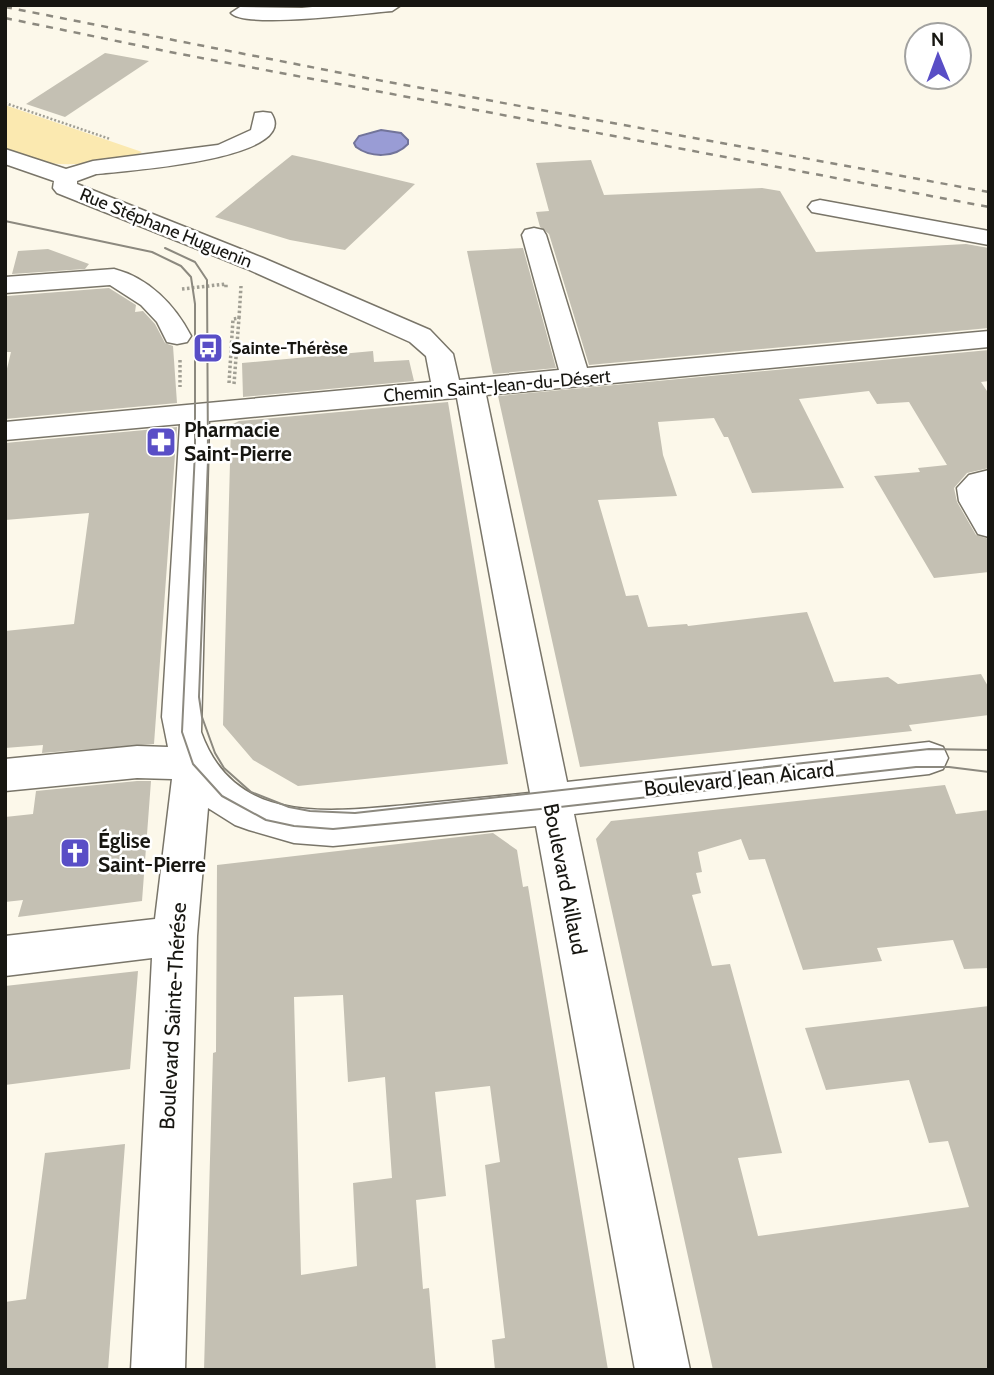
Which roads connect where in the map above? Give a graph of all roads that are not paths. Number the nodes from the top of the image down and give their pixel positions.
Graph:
1 (392, 5) edge
2 (240, 13) dead end
3 (263, 118) dead end
4 (5, 156) edge
5 (66, 177) junction
6 (820, 207) dead end
7 (534, 235) dead end
8 (989, 237) edge
9 (5, 285) edge
10 (177, 336) road end
11 (989, 339) edge
12 (576, 379) junction
13 (459, 390) junction
14 (189, 415) junction
15 (5, 431) edge
16 (989, 480) edge
17 (989, 526) edge
18 (929, 758) dead end
19 (193, 764) junction
20 (5, 775) edge
21 (550, 804) junction
22 (175, 936) junction
23 (5, 956) edge
24 (158, 1370) edge
25 (663, 1370) edge

1 - 2 street
3 - 5 street, Rue Stéphane Huguenin
4 - 5 street
5 - 13 street, Rue Stéphane Huguenin
6 - 8 street
7 - 12 street
9 - 10 street
11 - 12 street, Chemin Saint-Jean-du-Désert
12 - 13 street, Chemin Saint-Jean-du-Désert
13 - 14 street, Chemin Saint-Jean-du-Désert
13 - 21 street, Boulevard Aillaud
14 - 15 street, Chemin Saint-Jean-du-Désert
14 - 19 street, Boulevard Sainte-Thérése
16 - 17 street
18 - 21 street, Boulevard Jean Aicard
19 - 20 street
19 - 21 street, Boulevard Jean Aicard
19 - 22 street, Boulevard Sainte-Thérése
21 - 25 street, Boulevard Aillaud
22 - 23 street
22 - 24 street, Boulevard Sainte-Thérése

